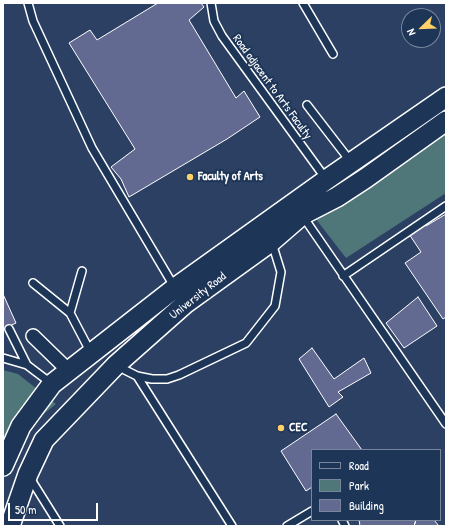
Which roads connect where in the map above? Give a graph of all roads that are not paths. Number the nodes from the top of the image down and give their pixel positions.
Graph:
1 (28, 3) edge
2 (211, 3) edge
3 (303, 3) edge
4 (332, 54) dead end
5 (446, 97) edge
6 (307, 104) dead end
7 (446, 121) edge
8 (351, 162) junction
9 (326, 180) junction
10 (446, 206) edge
11 (302, 216) junction
12 (272, 241) junction
13 (82, 271) dead end
14 (343, 276) junction
15 (33, 283) dead end
16 (175, 288) junction
17 (70, 313) junction
18 (9, 329) dead end
19 (34, 336) dead end
20 (92, 353) junction
21 (3, 358) edge
22 (27, 365) junction
23 (116, 365) junction
24 (69, 371) junction
25 (137, 376) junction
26 (52, 384) junction
27 (446, 424) edge
28 (5, 463) edge
29 (28, 474) junction
30 (311, 512) edge
31 (10, 526) edge
32 (60, 526) edge
33 (232, 526) edge
34 (287, 526) edge

1 - 16 lane
2 - 9 lane, Road adjacent to Arts Faculty
3 - 4 lane
5 - 8 main road
6 - 8 lane
7 - 11 main road, University Road
8 - 9 main road
9 - 16 main road
10 - 14 lane
11 - 12 main road, University Road
11 - 14 lane
12 - 23 main road, University Road
12 - 25 lane
13 - 17 lane
14 - 27 lane
15 - 17 lane
16 - 20 main road
17 - 20 lane
18 - 22 lane
19 - 24 street
20 - 24 main road
21 - 22 lane
22 - 26 lane
23 - 25 lane
23 - 29 main road, University Road
24 - 26 main road
25 - 33 lane
26 - 28 main road
28 - 29 main road
29 - 31 main road, University Road
29 - 32 lane
30 - 34 lane

